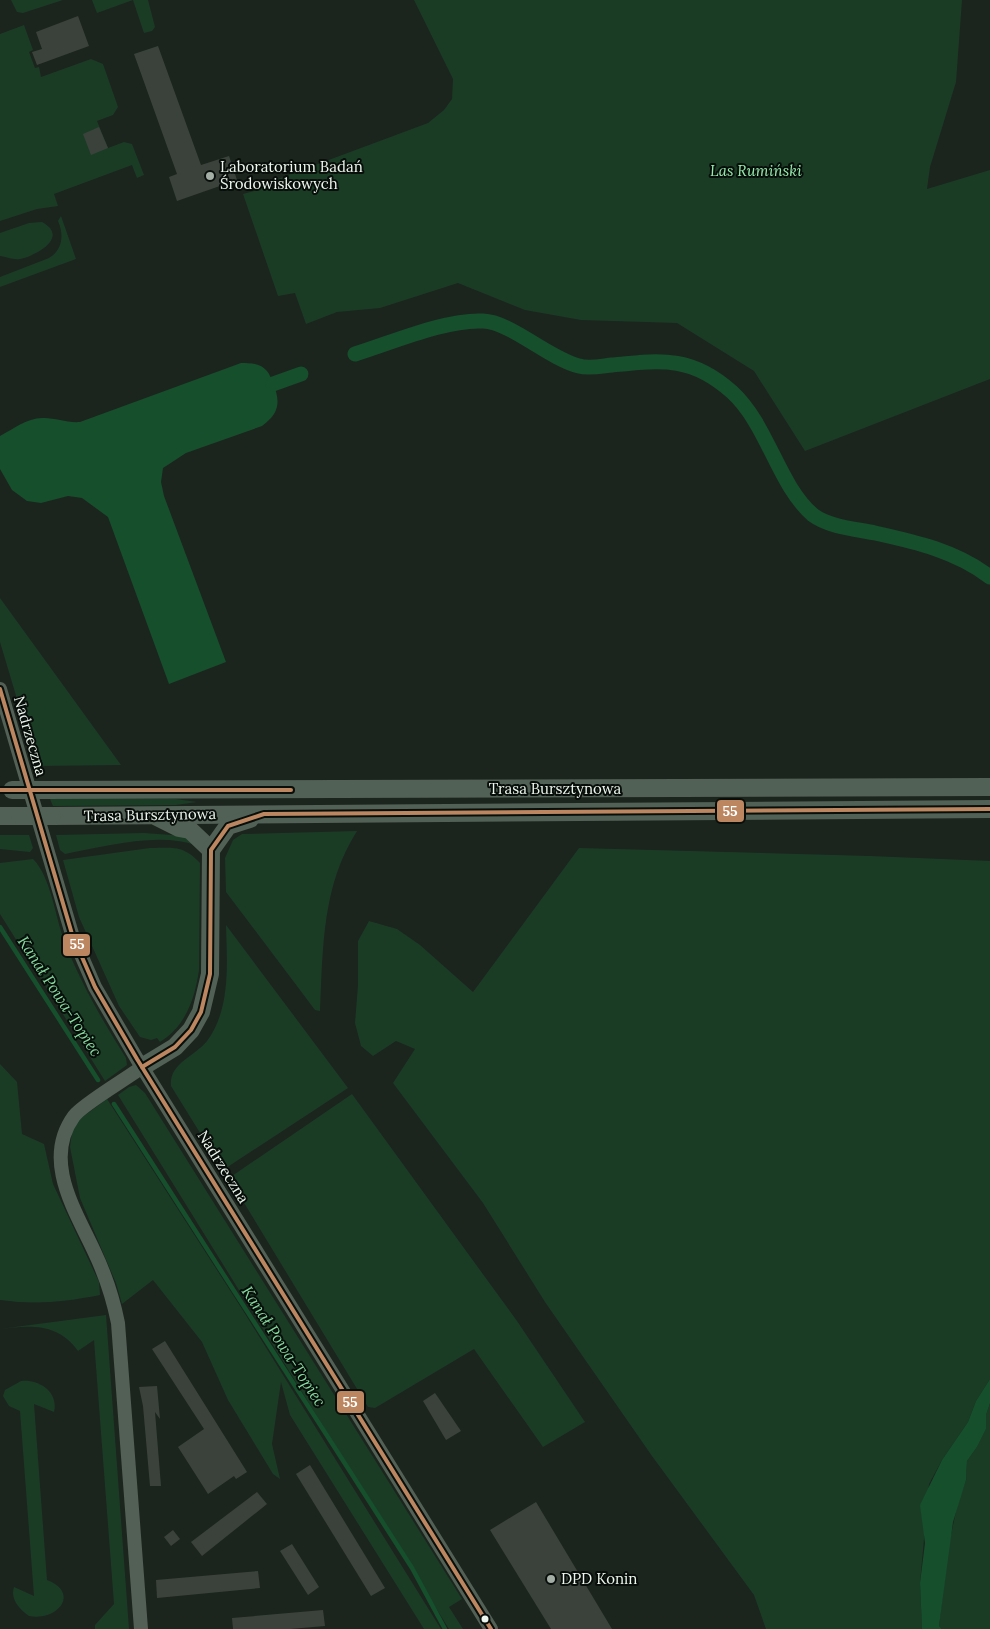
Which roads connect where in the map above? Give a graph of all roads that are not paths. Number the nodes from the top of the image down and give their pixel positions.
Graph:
1 (0, 689) edge
2 (990, 787) edge
3 (6, 790) edge
4 (990, 809) edge
5 (264, 814) junction
6 (153, 815) junction
7 (0, 816) edge
8 (211, 850) junction
9 (142, 1068) junction
10 (141, 1629) edge
11 (491, 1629) edge

1 - 9 street, Nadrzeczna
2 - 3 main road, Trasa Bursztynowa, bridge
4 - 5 main road, Trasa Bursztynowa
5 - 6 main road, Trasa Bursztynowa
5 - 8 main road
6 - 7 main road, Trasa Bursztynowa, bridge
6 - 8 main road
8 - 9 main road
9 - 10 street
9 - 11 street, Nadrzeczna

